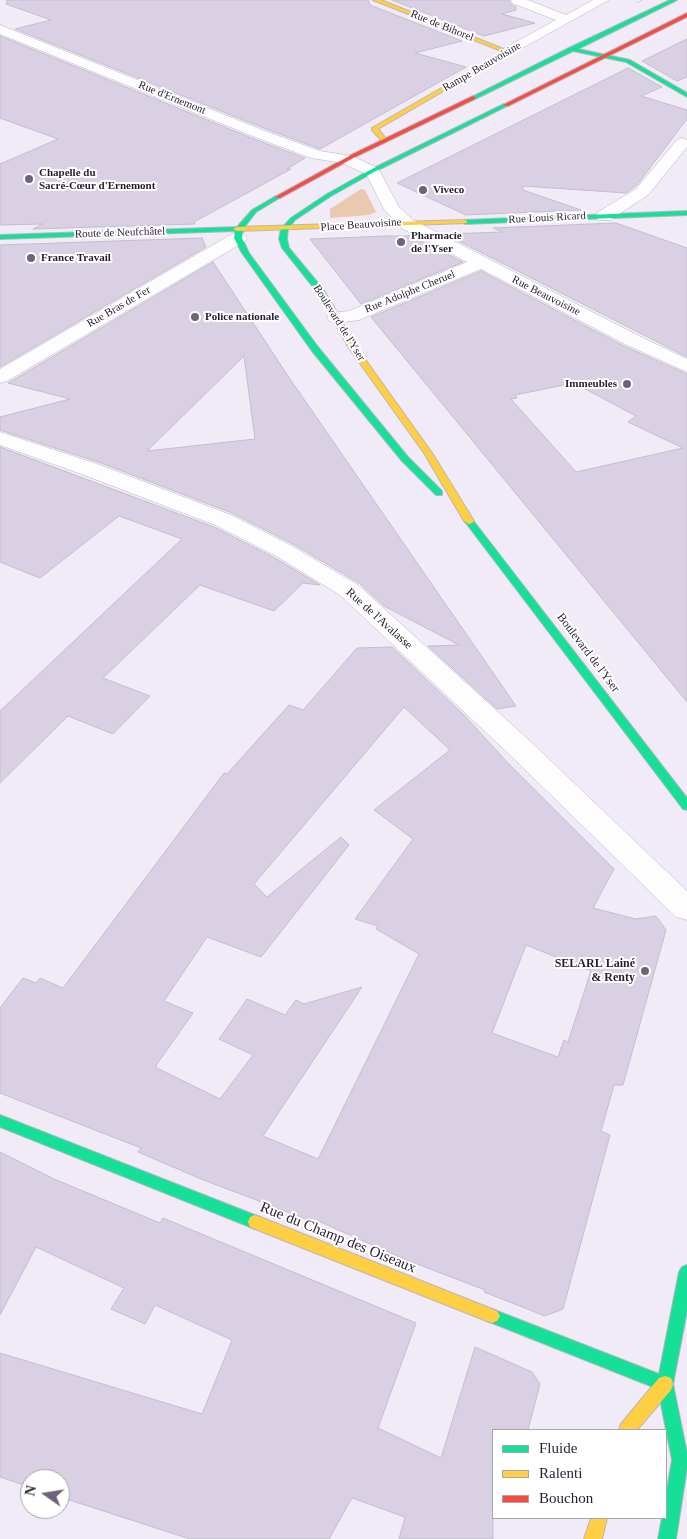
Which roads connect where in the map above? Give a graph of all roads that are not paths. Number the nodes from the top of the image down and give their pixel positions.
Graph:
1 (376, 0) edge
2 (517, 0) edge
3 (603, 0) edge
4 (674, 0) edge
5 (687, 15) edge
6 (566, 20) junction
7 (0, 29) edge
8 (571, 49) junction
9 (508, 52) junction
10 (604, 56) junction
11 (687, 94) edge
12 (384, 140) junction
13 (682, 143) dead end
14 (346, 159) junction
15 (372, 171) junction
16 (687, 213) edge
17 (604, 216) junction
18 (407, 224) junction
19 (285, 229) junction
20 (239, 233) junction
21 (0, 237) edge
22 (482, 262) junction
23 (336, 317) junction
24 (687, 366) edge
25 (0, 377) edge
26 (0, 438) edge
27 (466, 517) junction
28 (687, 806) edge
29 (687, 909) edge
30 (0, 1121) edge
31 (687, 1272) edge
32 (676, 1389) edge
33 (628, 1429) edge
34 (599, 1519) edge
35 (593, 1539) edge
36 (667, 1539) edge

1 - 9 main road, Rue de Bihorel
2 - 6 street
3 - 6 street, Rampe Beauvoisine
4 - 8 main road
5 - 10 main road
6 - 9 street, Rampe Beauvoisine
7 - 14 street, Rue d'Ernemont
8 - 10 main road
8 - 12 main road
9 - 12 main road, Rampe Beauvoisine
10 - 11 main road
10 - 15 main road
12 - 14 main road
13 - 17 street
14 - 15 street
14 - 20 main road
15 - 18 street, Place Beauvoisine
15 - 19 main road, Place Beauvoisine
16 - 17 main road, Rue Louis Ricard
17 - 18 main road, Rue Louis Ricard
18 - 19 main road, Place Beauvoisine
18 - 22 street, Rue Beauvoisine
19 - 20 main road, Place Beauvoisine
19 - 23 main road, Boulevard de l'Yser
20 - 21 main road, Route de Neufchâtel
20 - 25 street, Rue Bras de Fer
20 - 27 main road, Boulevard de l'Yser
22 - 23 street, Rue Adolphe Cheruel
22 - 24 street, Rue Beauvoisine
23 - 27 main road, Boulevard de l'Yser
26 - 29 street, Rue de l'Avalasse
27 - 28 main road, Boulevard de l'Yser
30 - 32 main road, Rue du Champ des Oiseaux
31 - 32 main road
32 - 33 main road
32 - 36 main road
34 - 35 main road

